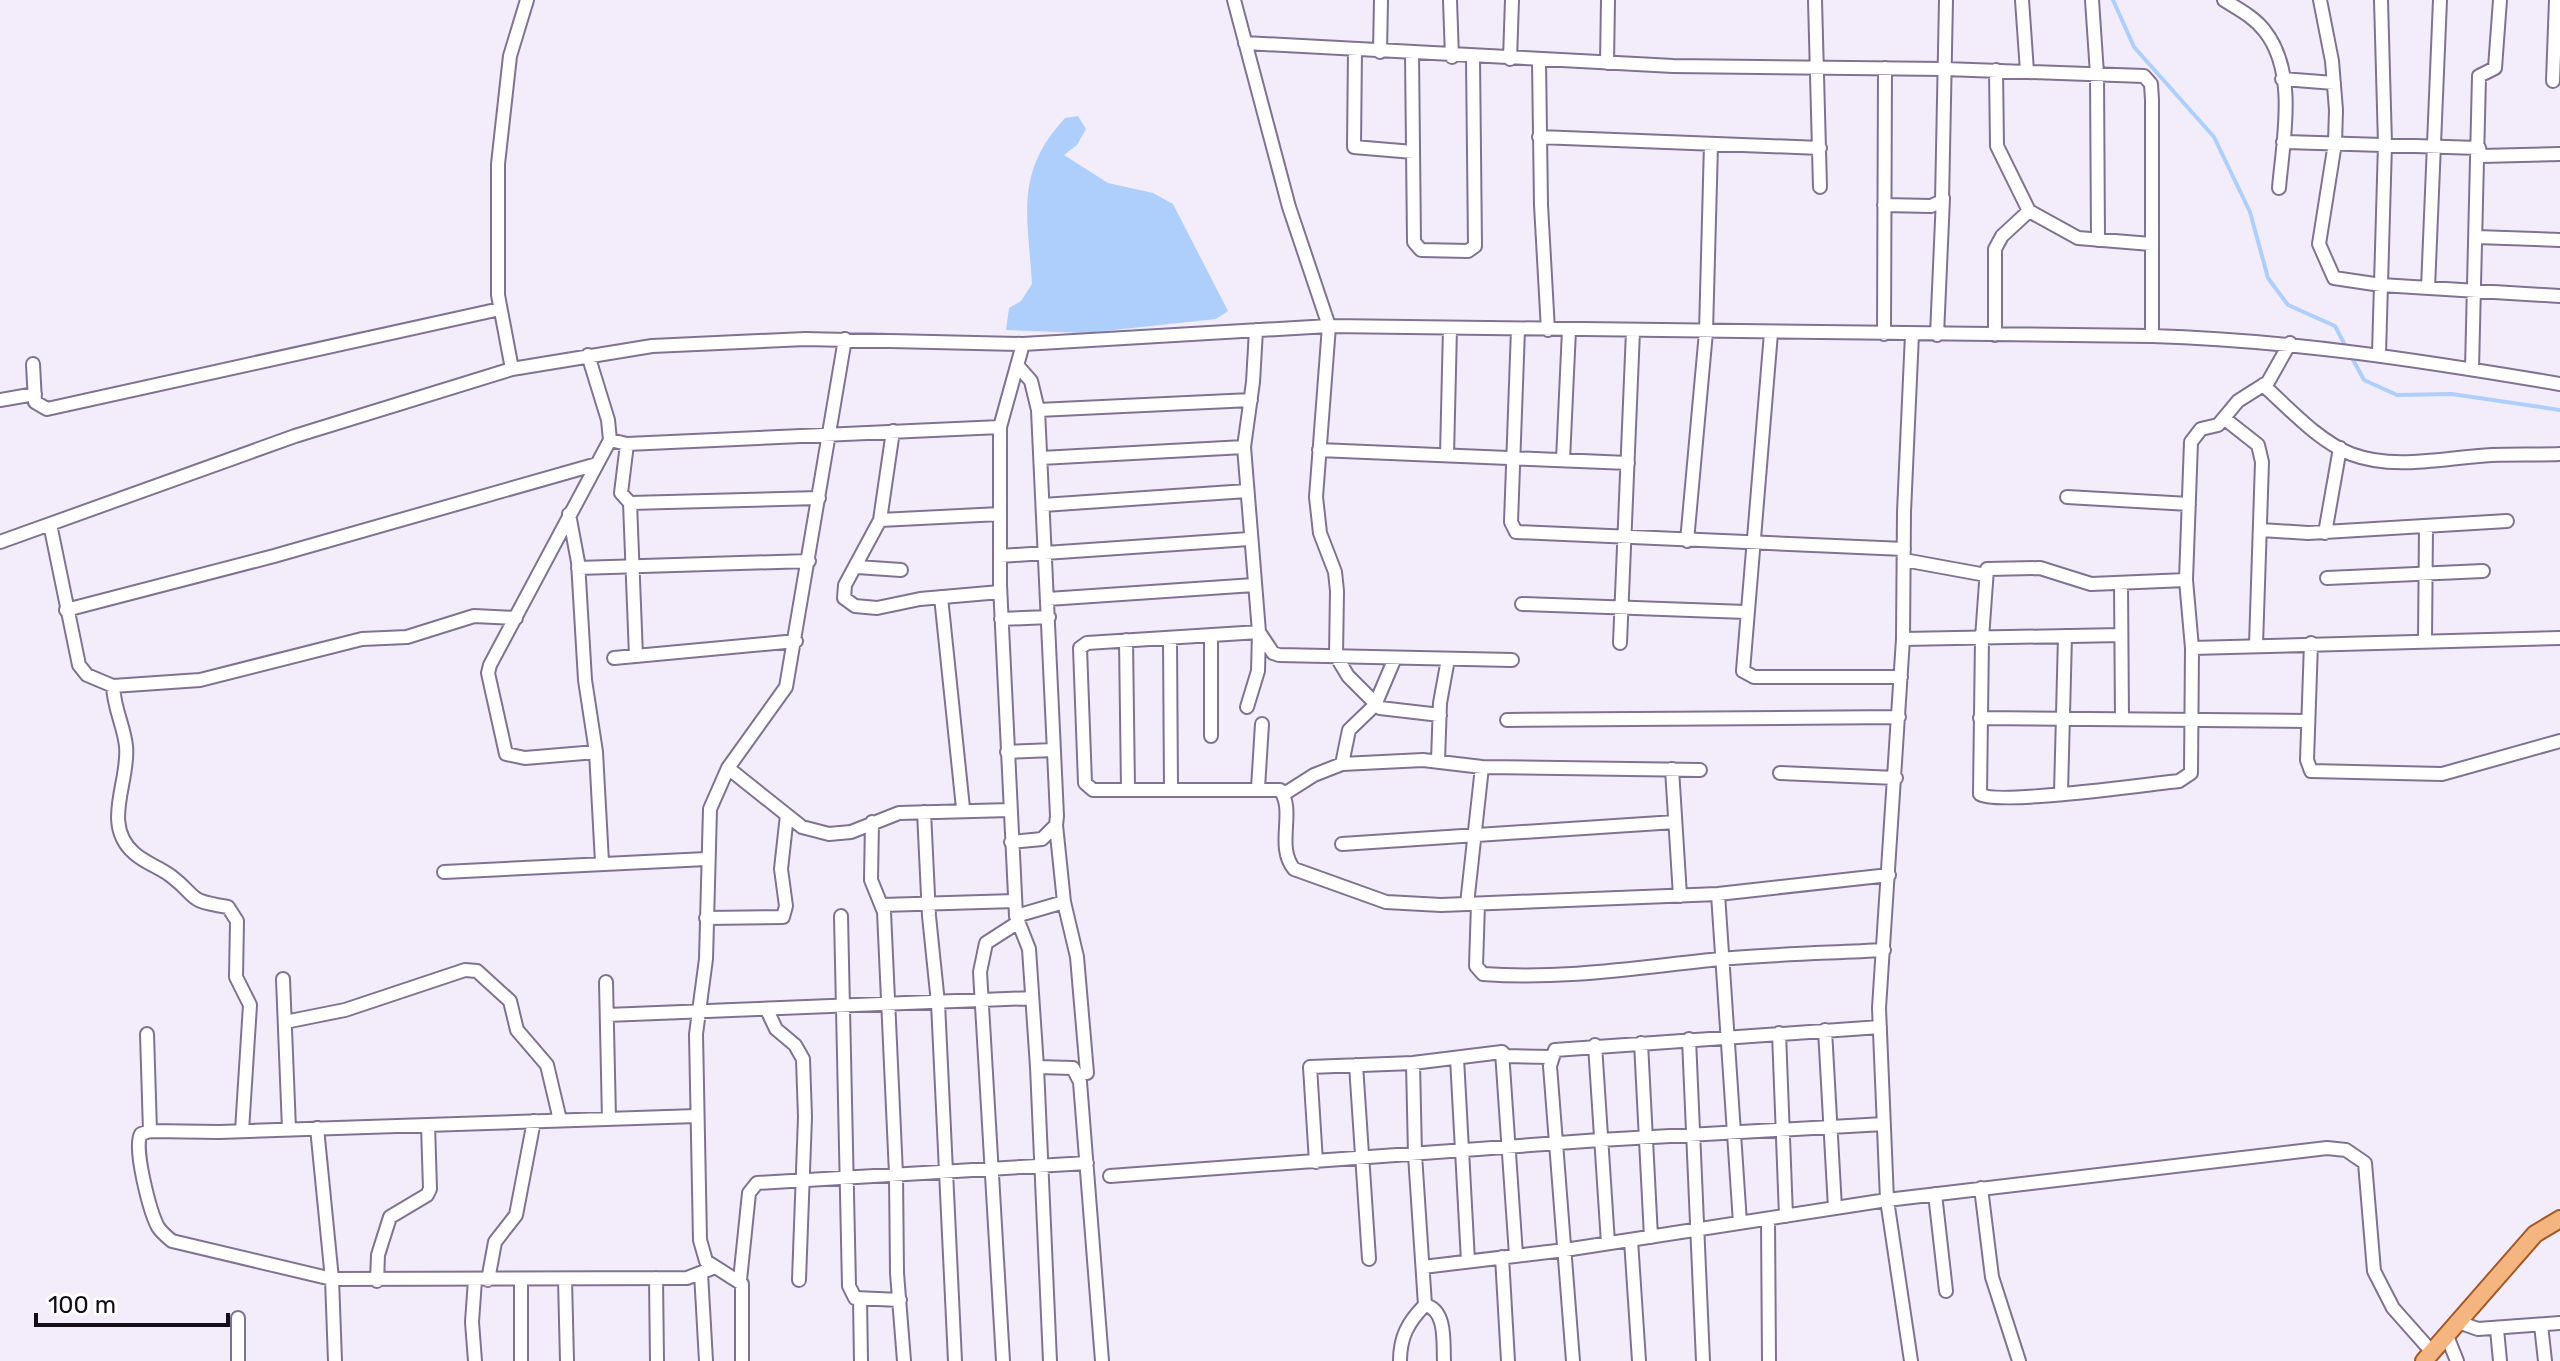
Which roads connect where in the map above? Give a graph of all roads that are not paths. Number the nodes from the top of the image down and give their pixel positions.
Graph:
1 (527, 0) edge
2 (1234, 0) edge
3 (1381, 0) edge
4 (1450, 0) edge
5 (1512, 0) edge
6 (1608, 0) edge
7 (1815, 0) edge
8 (1946, 0) edge
9 (2022, 0) edge
10 (2092, 0) edge
11 (2224, 0) edge
12 (2320, 0) edge
13 (2381, 0) edge
14 (2440, 0) edge
15 (2500, 0) edge
16 (2556, 0) edge
17 (1245, 43) junction
18 (1355, 50) junction
19 (1380, 52) junction
20 (1412, 54) junction
21 (1452, 57) junction
22 (1473, 58) junction
23 (1510, 59) junction
24 (1539, 61) junction
25 (1607, 63) junction
26 (1819, 67) junction
27 (1885, 68) junction
28 (1945, 69) junction
29 (1996, 70) junction
30 (2027, 71) junction
31 (2097, 74) junction
32 (2282, 79) junction
33 (2553, 81) dead end
34 (2334, 83) junction
35 (1539, 137) junction
36 (2283, 142) junction
37 (2335, 143) junction
38 (1711, 144) junction
39 (2385, 144) junction
40 (2432, 146) junction
41 (1820, 148) junction
42 (2479, 148) junction
43 (1413, 152) junction
44 (2560, 154) edge
45 (1820, 187) dead end
46 (2279, 188) dead end
47 (1943, 193) junction
48 (1884, 205) junction
49 (2029, 211) junction
50 (2476, 237) junction
51 (2098, 240) junction
52 (2560, 240) edge
53 (2151, 244) junction
54 (2381, 285) junction
55 (2428, 288) junction
56 (2474, 292) junction
57 (2560, 296) edge
58 (500, 309) junction
59 (1329, 326) junction
60 (1450, 328) junction
61 (1518, 329) junction
62 (1256, 330) junction
63 (1548, 330) junction
64 (1569, 330) junction
65 (1633, 331) junction
66 (1706, 332) junction
67 (1771, 333) junction
68 (1884, 334) junction
69 (1912, 334) junction
70 (1937, 335) junction
71 (1995, 335) junction
72 (2152, 336) junction
73 (845, 339) junction
74 (2290, 343) junction
75 (1023, 344) junction
76 (2379, 354) junction
77 (588, 355) junction
78 (33, 364) dead end
79 (1017, 365) junction
80 (512, 369) junction
81 (2472, 369) junction
82 (2560, 384) edge
83 (2263, 385) junction
84 (35, 394) junction
85 (0, 400) edge
86 (1251, 400) junction
87 (1038, 410) junction
88 (2225, 419) junction
89 (1000, 427) junction
90 (893, 431) junction
91 (829, 434) junction
92 (610, 440) junction
93 (627, 444) junction
94 (1244, 447) junction
95 (2340, 448) junction
96 (1319, 450) junction
97 (2560, 454) edge
98 (1447, 455) junction
99 (1041, 458) junction
100 (1513, 458) junction
101 (1563, 460) junction
102 (1628, 463) junction
103 (597, 464) junction
104 (1247, 491) junction
105 (2067, 497) dead end
106 (819, 498) junction
107 (630, 503) junction
108 (2189, 504) junction
109 (1043, 505) junction
110 (569, 514) junction
111 (1000, 514) junction
112 (880, 520) junction
113 (2507, 521) dead end
114 (50, 524) junction
115 (2426, 526) junction
116 (2261, 530) junction
117 (2325, 533) junction
118 (1626, 538) junction
119 (1249, 539) junction
120 (1687, 541) junction
121 (0, 542) edge
122 (1751, 543) junction
123 (1045, 552) junction
124 (1904, 555) junction
125 (1000, 556) junction
126 (809, 561) junction
127 (631, 567) junction
128 (857, 567) junction
129 (578, 568) junction
130 (901, 570) dead end
131 (2483, 571) dead end
132 (1986, 575) junction
133 (2426, 575) junction
134 (2327, 578) dead end
135 (2186, 580) junction
136 (2121, 583) junction
137 (1254, 585) junction
138 (1000, 592) junction
139 (941, 597) junction
140 (1048, 599) junction
141 (1522, 604) dead end
142 (1622, 607) junction
143 (66, 610) junction
144 (1746, 612) junction
145 (1049, 617) junction
146 (516, 618) junction
147 (1001, 619) junction
148 (1211, 635) junction
149 (1262, 635) junction
150 (2121, 635) junction
151 (2065, 636) junction
152 (1170, 638) junction
153 (1982, 638) junction
154 (2560, 638) edge
155 (1903, 639) junction
156 (1126, 640) junction
157 (796, 641) junction
158 (2425, 641) junction
159 (1620, 643) dead end
160 (2311, 643) junction
161 (2256, 645) junction
162 (2192, 648) junction
163 (636, 656) junction
164 (1336, 656) junction
165 (614, 658) dead end
166 (1395, 658) junction
167 (1448, 659) junction
168 (1512, 660) dead end
169 (1901, 677) junction
170 (113, 686) junction
171 (1375, 705) junction
172 (1247, 707) dead end
173 (1440, 715) junction
174 (1899, 717) junction
175 (1980, 718) junction
176 (2064, 719) junction
177 (2122, 719) junction
178 (2192, 719) junction
179 (1507, 720) dead end
180 (2308, 721) junction
181 (1262, 724) dead end
182 (1211, 736) dead end
183 (2560, 741) edge
184 (1054, 750) junction
185 (596, 752) junction
186 (1007, 752) junction
187 (1438, 761) junction
188 (1342, 764) junction
189 (1482, 767) junction
190 (728, 768) junction
191 (1672, 769) junction
192 (1700, 770) dead end
193 (1780, 773) dead end
194 (1896, 778) junction
195 (1258, 788) junction
196 (1128, 789) junction
197 (1175, 789) junction
198 (2061, 793) junction
199 (1284, 794) junction
200 (963, 808) junction
201 (1010, 810) junction
202 (924, 812) junction
203 (787, 815) junction
204 (872, 822) junction
205 (1675, 822) junction
206 (1056, 825) junction
207 (1475, 835) junction
208 (1011, 842) junction
209 (1342, 844) dead end
210 (706, 859) junction
211 (602, 862) junction
212 (444, 872) dead end
213 (1889, 875) junction
214 (1718, 894) junction
215 (1680, 896) junction
216 (1015, 901) junction
217 (1064, 902) junction
218 (928, 903) junction
219 (1473, 904) junction
220 (882, 905) junction
221 (841, 916) dead end
222 (706, 918) junction
223 (1016, 920) junction
224 (1884, 950) junction
225 (1723, 959) junction
226 (283, 979) dead end
227 (606, 982) dead end
228 (1032, 998) junction
229 (984, 1001) junction
230 (938, 1003) junction
231 (889, 1005) junction
232 (843, 1007) junction
233 (767, 1010) junction
234 (699, 1013) junction
235 (607, 1015) junction
236 (285, 1022) junction
237 (1880, 1027) junction
238 (1825, 1030) junction
239 (1779, 1033) junction
240 (147, 1034) dead end
241 (1729, 1037) junction
242 (1689, 1039) junction
243 (1641, 1043) junction
244 (1595, 1045) junction
245 (1502, 1052) junction
246 (1551, 1057) junction
247 (1457, 1058) junction
248 (1413, 1063) junction
249 (1356, 1065) junction
250 (1037, 1067) junction
251 (1087, 1073) dead end
252 (697, 1116) junction
253 (609, 1119) junction
254 (560, 1120) junction
255 (534, 1121) junction
256 (1884, 1124) junction
257 (428, 1125) junction
258 (1830, 1126) junction
259 (317, 1128) junction
260 (1783, 1128) junction
261 (289, 1129) junction
262 (150, 1131) junction
263 (242, 1131) junction
264 (1737, 1131) junction
265 (1692, 1134) junction
266 (1645, 1137) junction
267 (1600, 1140) junction
268 (1556, 1144) junction
269 (1508, 1148) junction
270 (1462, 1151) junction
271 (1415, 1155) junction
272 (1363, 1159) junction
273 (1316, 1162) junction
274 (1087, 1163) junction
275 (1041, 1165) junction
276 (994, 1168) junction
277 (944, 1171) junction
278 (896, 1174) junction
279 (1110, 1176) dead end
280 (849, 1177) junction
281 (803, 1180) junction
282 (1981, 1188) junction
283 (1935, 1194) junction
284 (1887, 1200) junction
285 (1835, 1208) junction
286 (1786, 1216) junction
287 (1768, 1219) junction
288 (2560, 1219) edge
289 (1740, 1223) junction
290 (1696, 1230) junction
291 (1651, 1237) junction
292 (1631, 1240) junction
293 (1608, 1243) junction
294 (1565, 1250) junction
295 (1516, 1255) junction
296 (1502, 1257) junction
297 (1369, 1259) dead end
298 (1468, 1261) junction
299 (1423, 1267) junction
300 (707, 1270) junction
301 (656, 1278) junction
302 (332, 1279) junction
303 (565, 1279) junction
304 (482, 1280) junction
305 (521, 1280) junction
306 (740, 1280) junction
307 (799, 1280) dead end
308 (377, 1281) junction
309 (1946, 1291) dead end
310 (860, 1299) junction
311 (900, 1300) junction
312 (1425, 1305) junction
313 (238, 1318) dead end
314 (2458, 1322) junction
315 (2560, 1323) edge
316 (2541, 1325) junction
317 (2497, 1329) junction
318 (2447, 1336) junction
319 (2428, 1356) edge
320 (238, 1361) edge
321 (335, 1361) edge
322 (475, 1361) edge
323 (521, 1361) edge
324 (567, 1361) edge
325 (657, 1361) edge
326 (706, 1361) edge
327 (742, 1361) edge
328 (861, 1361) edge
329 (904, 1361) edge
330 (955, 1361) edge
331 (1003, 1361) edge
332 (1050, 1361) edge
333 (1102, 1361) edge
334 (1400, 1361) edge
335 (1444, 1361) edge
336 (1508, 1361) edge
337 (1573, 1361) edge
338 (1639, 1361) edge
339 (1703, 1361) edge
340 (1769, 1361) edge
341 (1911, 1361) edge
342 (2019, 1361) edge
343 (2457, 1361) edge
344 (2500, 1361) edge
345 (2545, 1361) edge

1 - 58 street
2 - 17 street
3 - 19 street
4 - 21 street
5 - 23 street
6 - 25 street
7 - 26 street
8 - 28 street
9 - 30 street
10 - 31 street
11 - 32 street
12 - 34 street
13 - 39 street
14 - 40 street
15 - 42 street
16 - 33 street
17 - 18 street
17 - 59 street
18 - 19 street
18 - 43 street
19 - 20 street
20 - 21 street
20 - 43 street
21 - 22 street
22 - 23 street
22 - 43 street
23 - 24 street
24 - 25 street
24 - 35 street
25 - 26 street
26 - 27 street
26 - 41 street
27 - 28 street
27 - 48 street
28 - 29 street
28 - 47 street
29 - 30 street
29 - 49 street
30 - 31 street
31 - 51 street
31 - 53 street
32 - 34 street
32 - 36 street
34 - 37 street
35 - 38 street
35 - 63 street
36 - 37 street
36 - 46 street
37 - 39 street
37 - 54 street
38 - 41 street
38 - 66 street
39 - 40 street
39 - 54 street
40 - 42 street
40 - 55 street
41 - 45 street
42 - 44 street
42 - 50 street
47 - 48 street
47 - 70 street
48 - 68 street
49 - 51 street
49 - 71 street
50 - 52 street
50 - 56 street
51 - 53 street
53 - 72 street
54 - 55 street
54 - 76 street
55 - 56 street
56 - 57 street
56 - 81 street
58 - 80 street
58 - 84 street
59 - 60 street
59 - 62 street
59 - 96 street
60 - 61 street
60 - 98 street
61 - 63 street
61 - 100 street
62 - 75 street
62 - 86 street
63 - 64 street
64 - 65 street
64 - 101 street
65 - 66 street
65 - 102 street
66 - 67 street
66 - 120 street
67 - 68 street
67 - 122 street
68 - 69 street
69 - 70 street
69 - 124 street
70 - 71 street
71 - 72 street
72 - 74 street
73 - 75 street
73 - 77 street
73 - 91 street
74 - 76 street
74 - 83 street
75 - 79 street
76 - 81 street
77 - 80 street
77 - 92 street
78 - 84 street
79 - 87 street
79 - 89 street
80 - 114 street
81 - 82 street
83 - 88 street
83 - 95 street
84 - 85 street
86 - 87 street
86 - 94 street
87 - 99 street
88 - 108 street
88 - 116 street
89 - 90 street
89 - 111 street
90 - 91 street
90 - 112 street
91 - 93 street
91 - 106 street
92 - 93 street
92 - 103 street
93 - 107 street
94 - 99 street
94 - 104 street
95 - 97 street
95 - 117 street
96 - 98 street
96 - 164 street
98 - 100 street
99 - 109 street
100 - 101 street
100 - 118 street
101 - 102 street
102 - 118 street
103 - 110 street
103 - 143 street
104 - 109 street
104 - 119 street
105 - 108 street
106 - 107 street
106 - 126 street
107 - 127 street
108 - 135 street
109 - 123 street
110 - 129 street
110 - 146 street
111 - 112 street
111 - 125 street
112 - 128 street
113 - 115 street
114 - 121 street
114 - 143 street
115 - 117 street
115 - 133 street
116 - 117 street
116 - 161 street
118 - 120 street
118 - 142 street
119 - 123 street
119 - 137 street
120 - 122 street
122 - 124 street
122 - 144 street
123 - 125 street
123 - 140 street
124 - 132 street
124 - 155 street
125 - 138 street
126 - 127 street
126 - 157 street
127 - 129 street
127 - 163 street
128 - 130 street
128 - 139 street
129 - 185 street
131 - 133 street
132 - 136 street
132 - 153 street
133 - 134 street
133 - 158 street
135 - 136 street
135 - 162 street
136 - 150 street
137 - 140 street
137 - 149 street
138 - 139 street
138 - 147 street
139 - 200 street
140 - 145 street
141 - 142 street
142 - 144 street
142 - 159 street
143 - 170 street
144 - 169 street
145 - 147 street
145 - 184 street
146 - 170 street
146 - 185 street
147 - 186 street
148 - 149 street
148 - 152 street
148 - 182 street
149 - 164 street
149 - 172 street
150 - 151 street
150 - 177 street
151 - 153 street
151 - 176 street
152 - 156 street
152 - 197 street
153 - 155 street
153 - 175 street
154 - 158 street
155 - 169 street
156 - 196 street
156 - 196 street
157 - 163 street
157 - 190 street
158 - 160 street
160 - 161 street
160 - 180 street
161 - 162 street
162 - 178 street
163 - 165 street
164 - 166 street
164 - 171 street
166 - 167 street
166 - 171 street
167 - 168 street
167 - 173 street
169 - 174 street
170 - 263 street
171 - 173 street
171 - 188 street
173 - 187 street
174 - 179 street
174 - 194 street
175 - 176 street
175 - 198 street
176 - 177 street
176 - 198 street
177 - 178 street
178 - 180 street
178 - 198 street
180 - 183 street
181 - 195 street
184 - 186 street
184 - 206 street
185 - 211 street
186 - 201 street
187 - 188 street
187 - 189 street
188 - 199 street
189 - 191 street
189 - 207 street
190 - 203 street
190 - 210 street
191 - 192 street
191 - 205 street
193 - 194 street
194 - 213 street
195 - 197 street
195 - 199 street
196 - 197 street
199 - 219 street
200 - 201 street
200 - 202 street
201 - 208 street
202 - 204 street
202 - 218 street
203 - 204 street
203 - 222 street
204 - 220 street
205 - 207 street
205 - 215 street
206 - 208 street
206 - 217 street
207 - 209 street
207 - 219 street
208 - 216 street
210 - 211 street
210 - 222 street
211 - 212 street
213 - 214 street
213 - 224 street
214 - 215 street
214 - 225 street
215 - 219 street
216 - 218 street
216 - 223 street
217 - 223 street
217 - 251 street
218 - 220 street
218 - 230 street
219 - 225 street
220 - 231 street
221 - 232 street
222 - 234 street
223 - 228 street
223 - 229 street
224 - 225 street
224 - 237 street
225 - 241 street
226 - 236 street
227 - 235 street
228 - 229 street
228 - 250 street
229 - 230 street
229 - 276 street
230 - 231 street
230 - 277 street
231 - 232 street
231 - 278 street
232 - 233 street
232 - 280 street
233 - 234 street
233 - 281 street
234 - 235 street
234 - 252 street
235 - 253 street
236 - 254 street
236 - 261 street
237 - 238 street
237 - 256 street
238 - 239 street
238 - 258 street
239 - 241 street
239 - 260 street
240 - 262 street
241 - 242 street
241 - 264 street
242 - 243 street
242 - 265 street
243 - 244 street
243 - 266 street
244 - 246 street
244 - 267 street
245 - 246 street
245 - 247 street
245 - 269 street
246 - 268 street
247 - 248 street
247 - 270 street
248 - 249 street
248 - 271 street
249 - 272 street
249 - 273 street
250 - 274 street
250 - 275 street
252 - 253 street
252 - 300 street
253 - 254 street
254 - 255 street
255 - 257 street
255 - 304 street
256 - 258 street
256 - 284 street
257 - 259 street
257 - 308 street
258 - 260 street
258 - 285 street
259 - 261 street
259 - 302 street
260 - 264 street
260 - 286 street
261 - 263 street
262 - 263 street
262 - 302 street
264 - 265 street
264 - 289 street
265 - 266 street
265 - 290 street
266 - 267 street
266 - 291 street
267 - 268 street
267 - 293 street
268 - 269 street
268 - 294 street
269 - 270 street
269 - 295 street
270 - 271 street
270 - 298 street
271 - 272 street
271 - 299 street
272 - 273 street
272 - 297 street
273 - 279 street
274 - 275 street
274 - 333 street
275 - 276 street
275 - 332 street
276 - 277 street
276 - 331 street
277 - 278 street
277 - 330 street
278 - 280 street
278 - 311 street
280 - 281 street
280 - 310 street
281 - 306 street
281 - 307 street
282 - 283 street
282 - 319 street
282 - 342 street
283 - 284 street
283 - 309 street
284 - 285 street
284 - 341 street
285 - 286 street
286 - 287 street
287 - 289 street
287 - 340 street
288 - 314 main road
289 - 290 street
290 - 291 street
290 - 339 street
291 - 292 street
292 - 293 street
292 - 338 street
293 - 294 street
294 - 295 street
294 - 337 street
295 - 296 street
296 - 298 street
296 - 336 street
298 - 299 street
299 - 312 street
300 - 301 street
300 - 306 street
300 - 326 street
301 - 303 street
301 - 325 street
302 - 308 street
302 - 321 street
303 - 305 street
303 - 324 street
304 - 305 street
304 - 308 street
304 - 322 street
305 - 323 street
306 - 327 street
310 - 311 street
310 - 328 street
311 - 329 street
312 - 334 street
312 - 335 street
313 - 320 street
314 - 317 street
314 - 318 main road
315 - 316 street
316 - 317 street
316 - 345 street
317 - 344 street
318 - 319 main road
318 - 343 street

